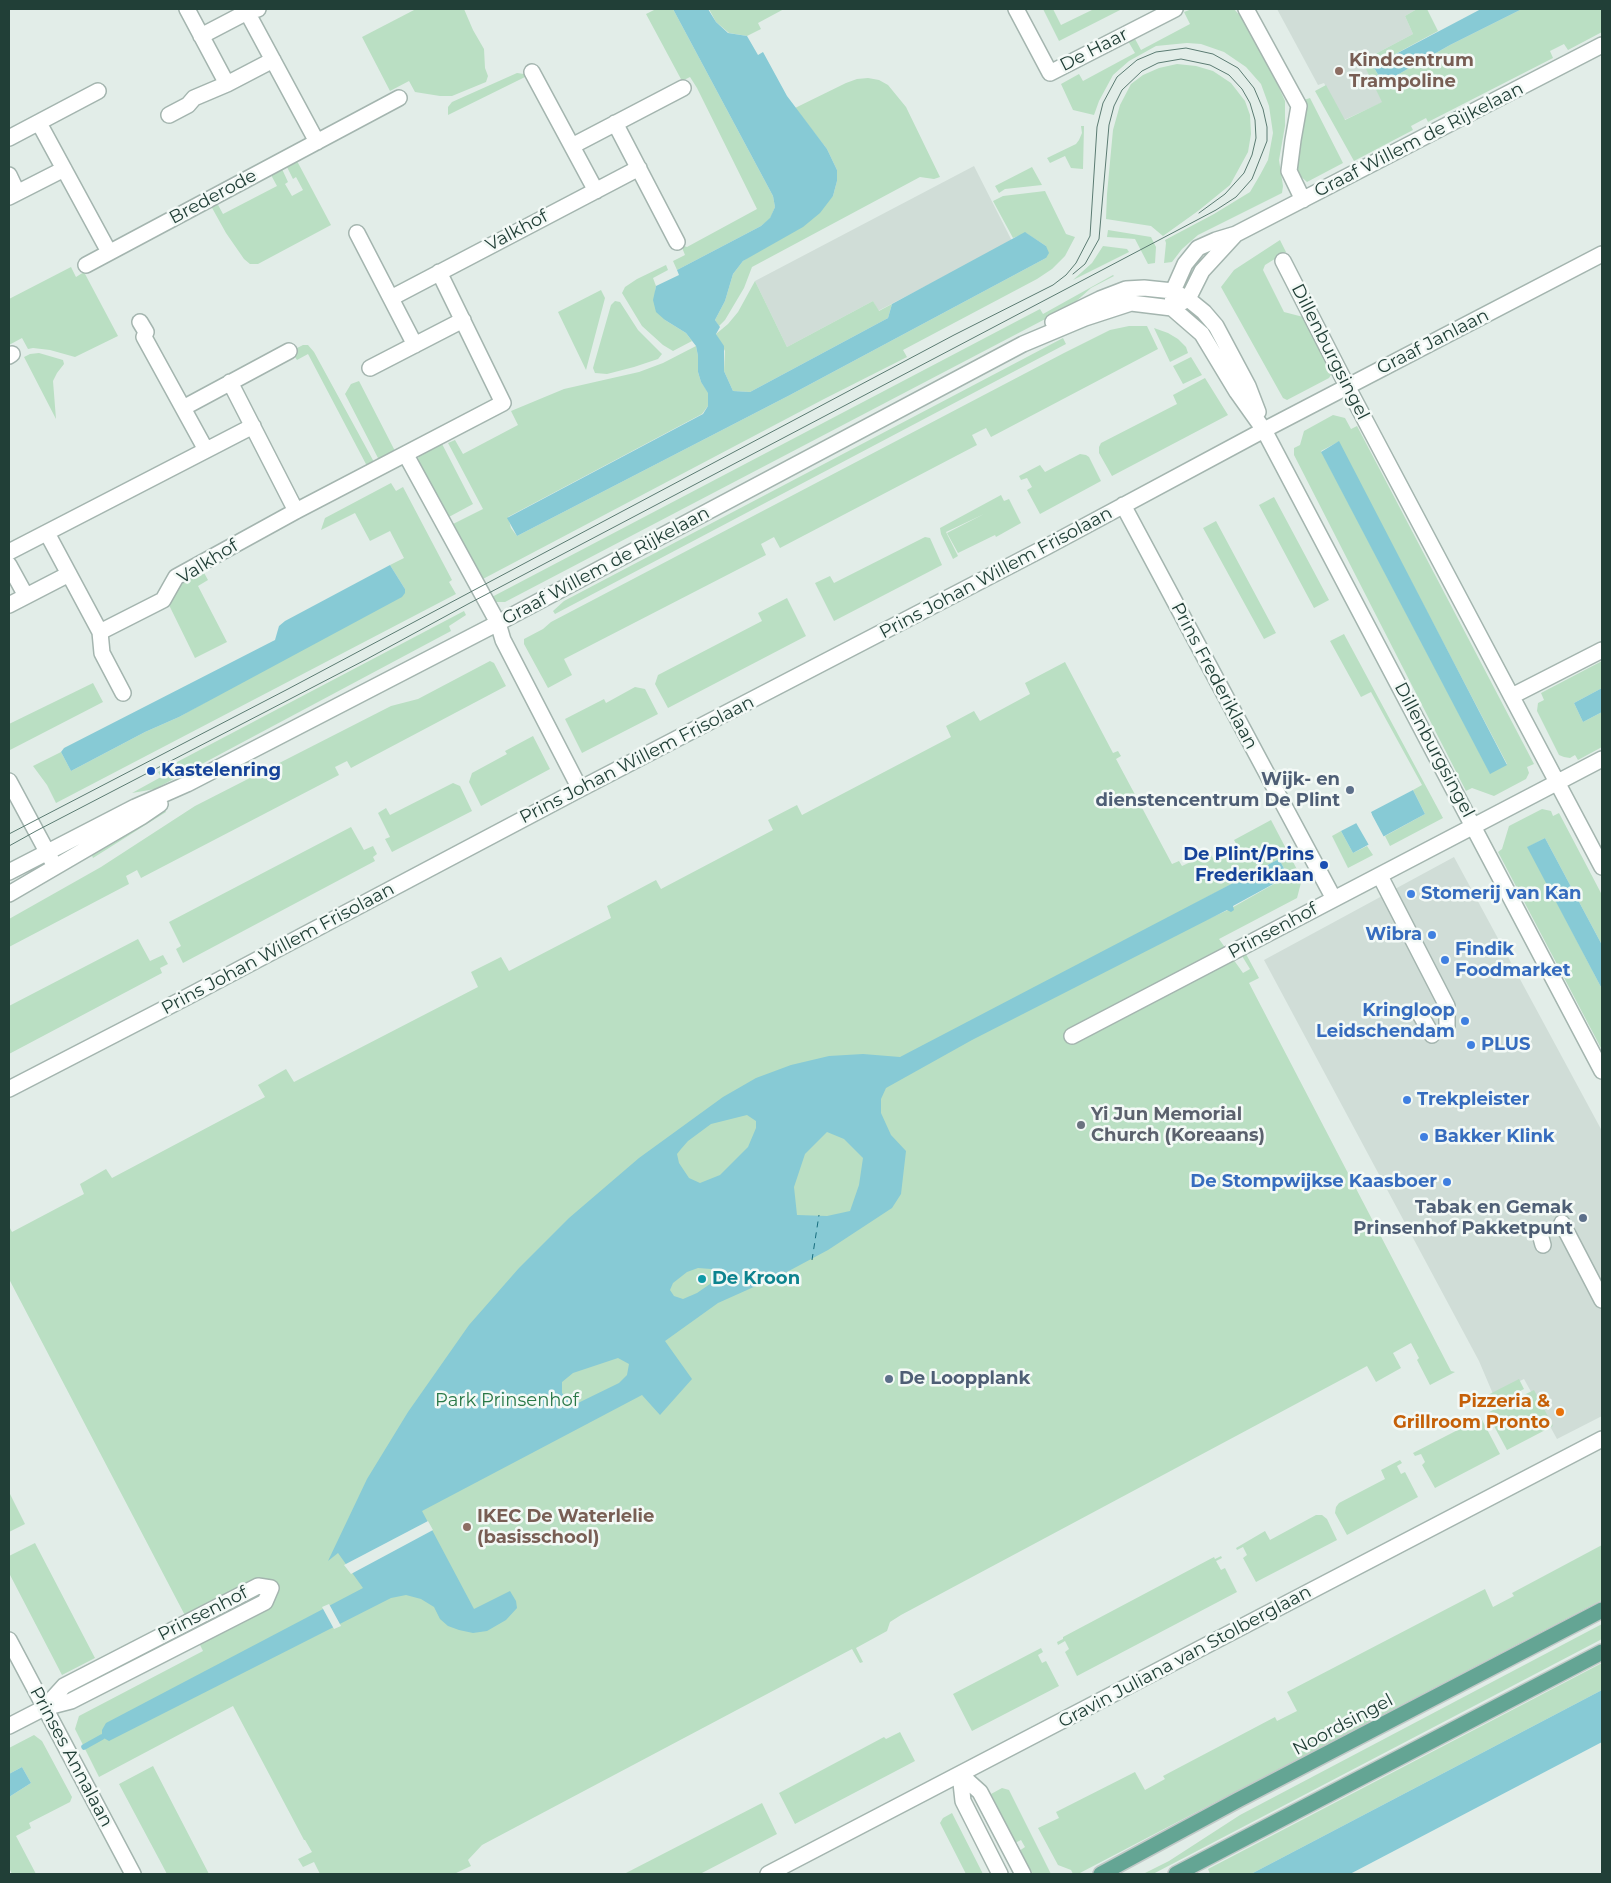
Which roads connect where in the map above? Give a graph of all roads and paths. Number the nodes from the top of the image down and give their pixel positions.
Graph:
1 (187, 9) edge
2 (1016, 9) edge
3 (1175, 9) edge
4 (1246, 9) edge
5 (252, 10) edge
6 (201, 36) junction
7 (1602, 45) edge
8 (273, 60) junction
9 (532, 72) dead end
10 (227, 84) junction
11 (683, 88) dead end
12 (98, 91) dead end
13 (399, 98) dead end
14 (169, 114) dead end
15 (39, 123) junction
16 (615, 123) junction
17 (9, 138) edge
18 (317, 142) junction
19 (572, 146) junction
20 (639, 168) junction
21 (64, 169) junction
22 (9, 175) edge
23 (596, 190) junction
24 (13, 194) edge
25 (1303, 200) junction
26 (357, 233) dead end
27 (1236, 234) junction
28 (677, 242) dead end
29 (109, 252) junction
30 (1602, 254) edge
31 (1283, 261) dead end
32 (86, 264) dead end
33 (439, 272) junction
34 (1172, 291) junction
35 (391, 298) junction
36 (1188, 298) junction
37 (1172, 308) junction
38 (463, 320) junction
39 (140, 322) dead end
40 (1023, 344) junction
41 (415, 345) junction
42 (289, 351) dead end
43 (370, 368) dead end
44 (230, 382) junction
45 (1347, 386) junction
46 (184, 408) junction
47 (252, 426) junction
48 (1264, 430) junction
49 (206, 450) junction
50 (406, 455) junction
51 (1123, 506) junction
52 (296, 511) junction
53 (46, 533) junction
54 (9, 552) edge
55 (9, 565) edge
56 (69, 574) junction
57 (26, 596) junction
58 (9, 605) edge
59 (498, 623) junction
60 (100, 632) junction
61 (1602, 650) edge
62 (124, 693) dead end
63 (1512, 696) junction
64 (1602, 759) edge
65 (9, 781) edge
66 (1558, 782) junction
67 (187, 784) junction
68 (580, 789) junction
69 (1474, 826) junction
70 (48, 852) junction
71 (56, 867) junction
72 (1602, 867) edge
73 (9, 872) edge
74 (1380, 876) junction
75 (9, 894) edge
76 (1334, 899) junction
77 (1420, 1014) dead end
78 (1447, 1027) dead end
79 (1432, 1035) dead end
80 (1072, 1036) dead end
81 (1602, 1071) edge
82 (9, 1089) edge
83 (1562, 1223) dead end
84 (1602, 1300) edge
85 (1602, 1439) edge
86 (1602, 1610) edge
87 (9, 1640) edge
88 (1602, 1652) edge
89 (44, 1708) junction
90 (9, 1726) edge
91 (960, 1774) junction
92 (133, 1874) edge
93 (768, 1874) edge
94 (1000, 1874) edge
95 (1022, 1874) edge
96 (1101, 1874) edge
97 (1176, 1874) edge

1 - 6 street
2 - 3 street, De Haar
4 - 25 street
5 - 6 street
5 - 8 street
6 - 10 street
7 - 25 street, Graaf Willem de Rijkelaan
8 - 10 street
8 - 18 street
9 - 19 street
10 - 14 street
11 - 16 street
12 - 15 street
13 - 18 street, Brederode
15 - 17 street
15 - 21 street
16 - 19 street
16 - 20 street
18 - 29 street, Brederode
19 - 23 street
20 - 23 street, Valkhof
20 - 28 street
21 - 24 street
21 - 29 street
22 - 24 street
23 - 33 street, Valkhof
25 - 27 street, Graaf Willem de Rijkelaan
26 - 35 street
27 - 34 street, Graaf Willem de Rijkelaan
27 - 36 street, Graaf Willem de Rijkelaan
29 - 32 street, Brederode
30 - 45 street, Graaf Janlaan
31 - 45 street, Dillenburgsingel
33 - 35 street, Valkhof
33 - 38 street, Valkhof
34 - 36 street, Graaf Willem de Rijkelaan
34 - 37 street, Graaf Willem de Rijkelaan
34 - 40 street, Graaf Willem de Rijkelaan
35 - 41 street
36 - 37 street
36 - 48 street, Dillenburgsingel
37 - 40 street, Graaf Willem de Rijkelaan
37 - 48 street, Dillenburgsingel
38 - 41 street
38 - 50 street, Valkhof
39 - 46 street
40 - 59 street, Graaf Willem de Rijkelaan
41 - 43 street
42 - 44 street
44 - 46 street
44 - 47 street
45 - 48 street, Graaf Janlaan
45 - 63 street, Dillenburgsingel
46 - 49 street
47 - 49 street
47 - 52 street
48 - 51 street, Prins Johan Willem Frisolaan
48 - 69 street, Dillenburgsingel
49 - 53 street
50 - 52 street, Valkhof
50 - 59 street
51 - 68 street, Prins Johan Willem Frisolaan
51 - 76 street, Prins Frederiklaan
52 - 60 street, Valkhof
53 - 54 street
53 - 56 street
55 - 57 street
56 - 57 street
56 - 60 street
57 - 58 street
59 - 67 street, Graaf Willem de Rijkelaan
59 - 68 street
60 - 62 street
61 - 63 street
63 - 66 street, Dillenburgsingel
64 - 66 street, Prinsenhof
65 - 70 street
66 - 69 street, Prinsenhof
66 - 72 street, Dillenburgsingel
67 - 70 street, Graaf Willem de Rijkelaan
67 - 71 street, Graaf Willem de Rijkelaan
68 - 82 street, Prins Johan Willem Frisolaan
69 - 74 street, Prinsenhof
69 - 81 street, Dillenburgsingel
70 - 71 street
70 - 73 street, Graaf Willem de Rijkelaan
71 - 75 street, Graaf Willem de Rijkelaan
74 - 76 street, Prinsenhof
74 - 78 street
76 - 80 street, Prinsenhof
77 - 79 street
83 - 84 street
85 - 91 street, Gravin Juliana van Stolberglaan
86 - 96 main road, Noordsingel
87 - 89 street, Prinses Annalaan
88 - 97 main road
89 - 89 street, Prinsenhof
89 - 90 street, Prinsenhof
89 - 92 street, Prinses Annalaan
91 - 93 street, Gravin Juliana van Stolberglaan
91 - 94 street
91 - 95 street

